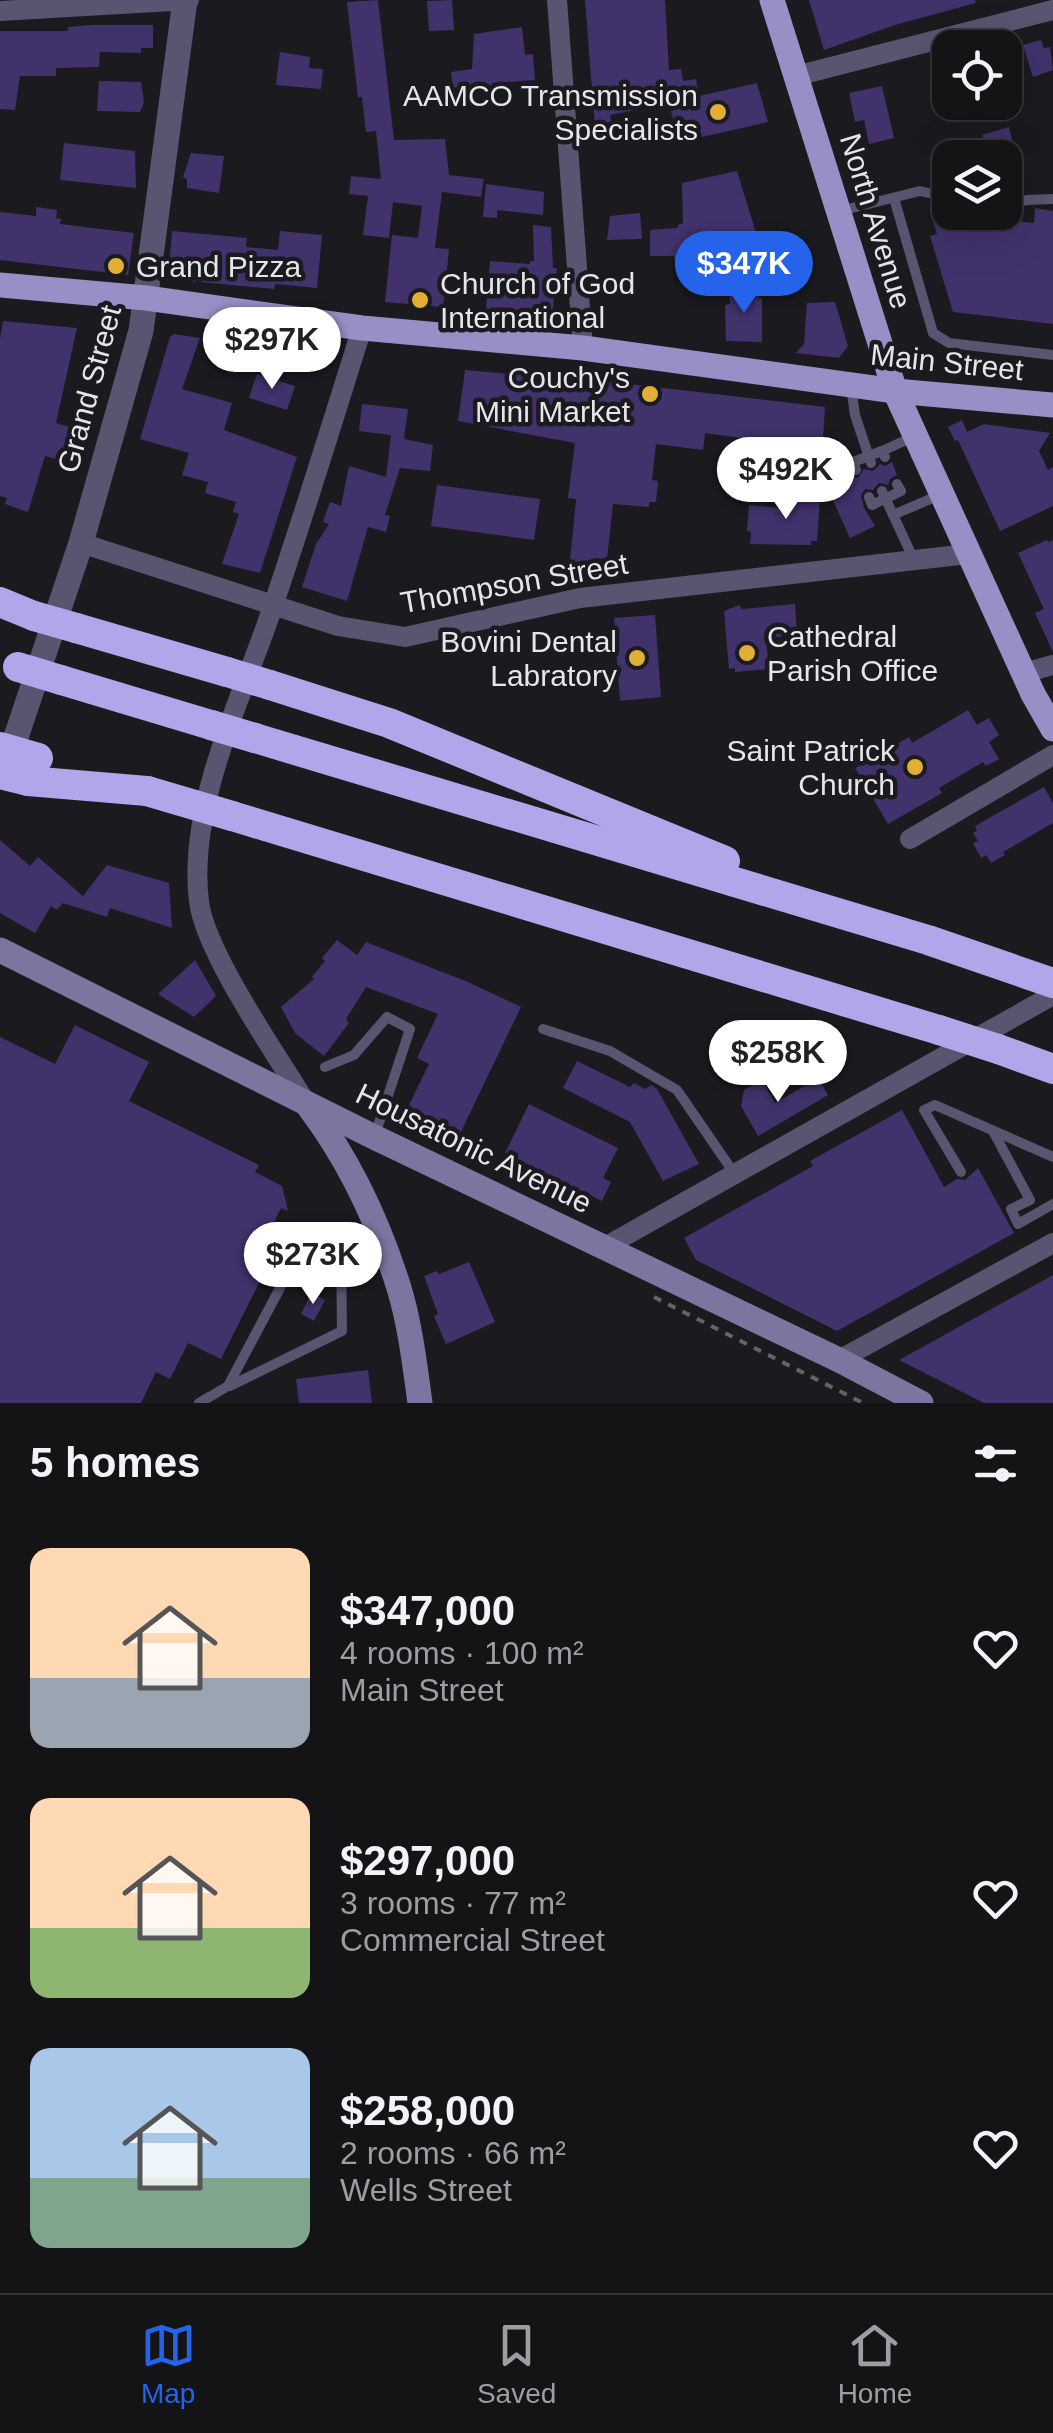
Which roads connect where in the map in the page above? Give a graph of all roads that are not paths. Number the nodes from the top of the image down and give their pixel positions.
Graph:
1 (186, 0) edge
2 (557, 0) edge
3 (772, 0) edge
4 (0, 10) edge
5 (1053, 10) edge
6 (796, 76) junction
7 (932, 194) edge
8 (894, 198) junction
9 (1053, 199) edge
10 (1022, 201) edge
11 (838, 211) junction
12 (0, 284) edge
13 (146, 298) junction
14 (362, 328) junction
15 (583, 348) junction
16 (1053, 355) edge
17 (851, 385) junction
18 (895, 391) junction
19 (1053, 406) edge
20 (916, 436) junction
21 (869, 460) junction
22 (856, 470) dead end
23 (897, 484) dead end
24 (942, 494) junction
25 (884, 495) junction
26 (869, 497) dead end
27 (893, 515) junction
28 (81, 543) junction
29 (968, 554) junction
30 (914, 560) junction
31 (0, 606) edge
32 (273, 606) junction
33 (9, 665) edge
34 (1053, 665) edge
35 (1024, 673) junction
36 (1053, 729) edge
37 (0, 747) edge
38 (1053, 755) edge
39 (16, 774) edge
40 (910, 839) dead end
41 (866, 921) junction
42 (0, 950) edge
43 (1047, 984) edge
44 (543, 1030) dead end
45 (325, 1067) dead end
46 (1053, 1070) edge
47 (307, 1104) junction
48 (994, 1132) junction
49 (374, 1138) junction
50 (1053, 1157) edge
51 (960, 1172) dead end
52 (735, 1174) junction
53 (1053, 1204) edge
54 (378, 1232) junction
55 (341, 1242) junction
56 (1053, 1243) edge
57 (605, 1246) junction
58 (839, 1360) junction
59 (227, 1388) junction
60 (199, 1403) edge
61 (420, 1403) edge
62 (921, 1403) edge

1 - 4 street
1 - 13 street, Grand Street
2 - 15 street
3 - 6 main road, North Avenue
5 - 6 street
6 - 11 main road, North Avenue
7 - 8 lane
8 - 11 lane
8 - 16 lane
9 - 10 lane
11 - 18 main road, North Avenue
12 - 13 main road, Main Street
13 - 14 main road, Main Street
13 - 28 street, Grand Street
14 - 15 main road, Main Street
14 - 32 street
15 - 17 main road, Main Street
17 - 18 main road, Main Street
17 - 21 lane
18 - 19 main road, Main Street
18 - 20 main road, North Avenue
20 - 21 lane
20 - 24 main road, North Avenue
21 - 22 lane
23 - 25 lane
24 - 27 lane
24 - 29 main road, North Avenue
25 - 26 lane
25 - 27 lane
27 - 30 lane
28 - 32 street, Thompson Street
28 - 39 street, Grand Street
29 - 30 street, Thompson Street
29 - 35 main road, North Avenue
30 - 32 street, Thompson Street
31 - 41 highway, bridge
32 - 47 street
33 - 41 highway, bridge
34 - 35 street
35 - 36 main road, North Avenue
37 - 39 highway, bridge
38 - 40 street
39 - 46 highway, bridge
41 - 43 highway
42 - 47 main road, Housatonic Avenue
43 - 52 street
44 - 52 lane
45 - 49 lane
47 - 49 main road, Housatonic Avenue
47 - 54 main road
48 - 50 lane
48 - 51 lane
48 - 53 lane
49 - 57 main road, Housatonic Avenue
52 - 57 street
54 - 55 lane
54 - 61 main road
55 - 59 lane
55 - 59 lane
56 - 58 street
57 - 58 main road, Housatonic Avenue
58 - 62 main road, Housatonic Avenue
59 - 60 lane

